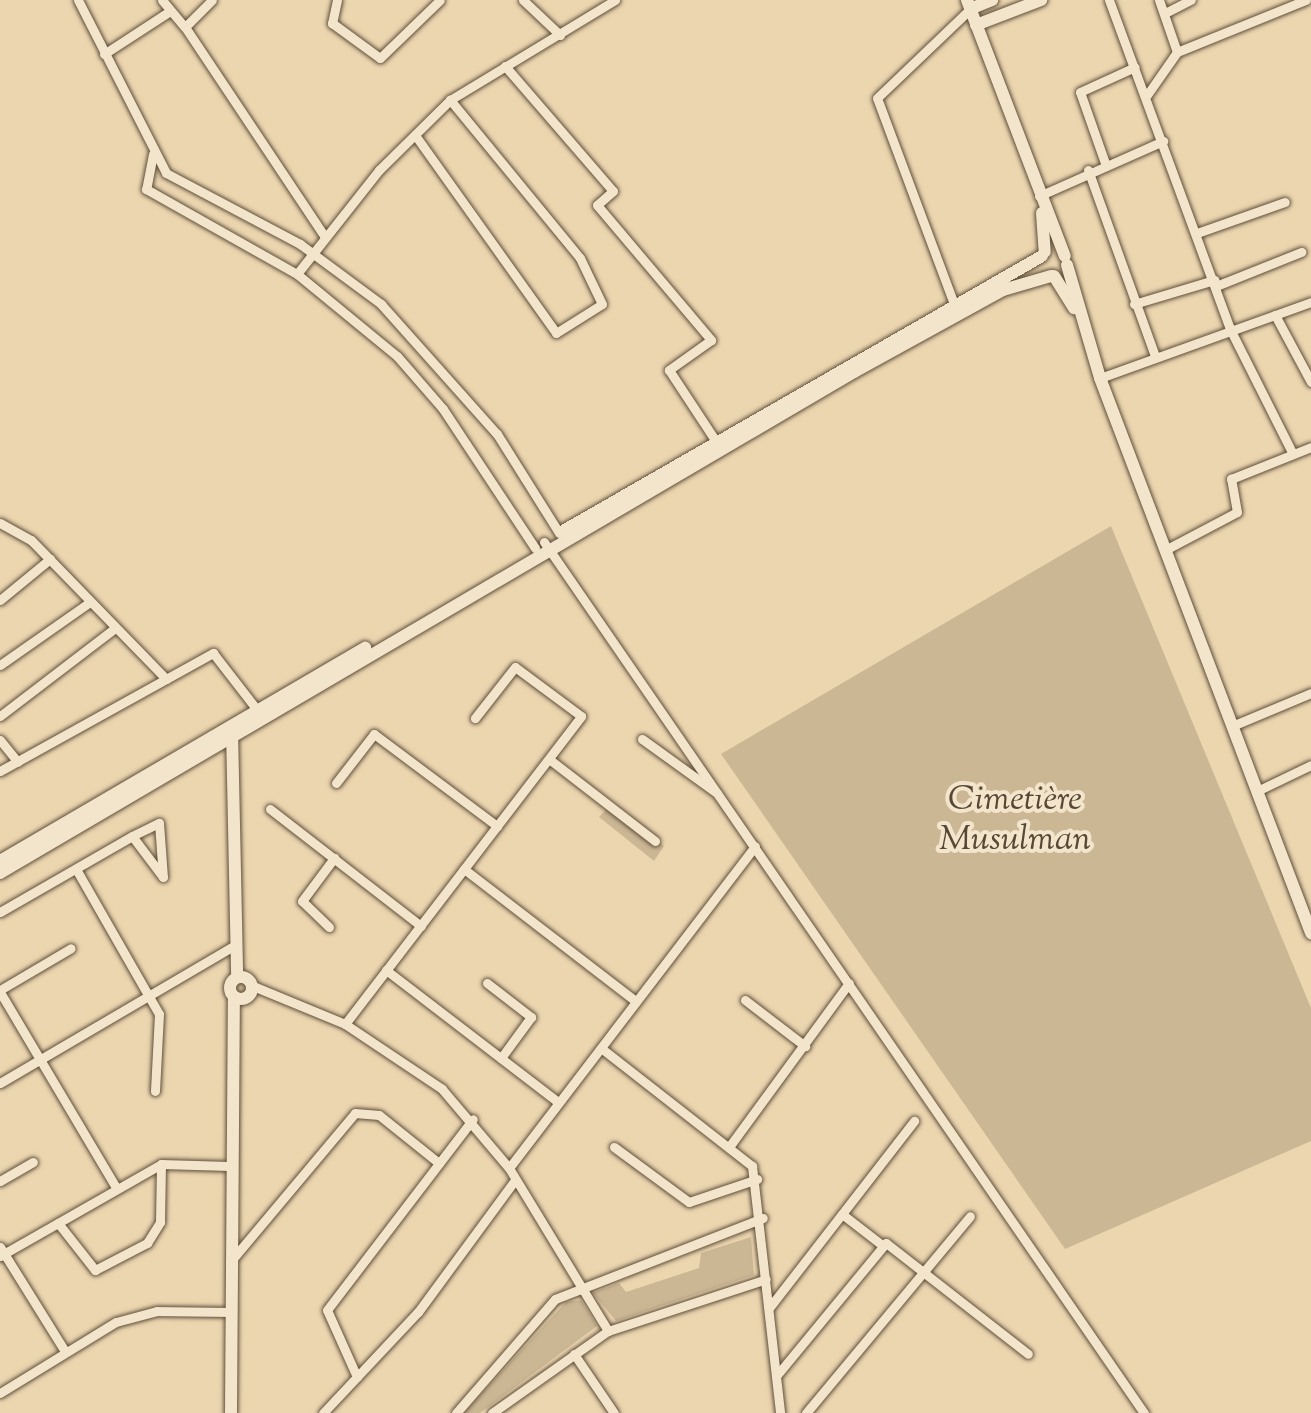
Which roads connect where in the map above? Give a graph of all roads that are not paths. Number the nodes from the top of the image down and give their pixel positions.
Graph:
1 (78, 0) edge
2 (162, 0) edge
3 (212, 0) edge
4 (337, 0) edge
5 (440, 0) edge
6 (616, 0) edge
7 (992, 0) edge
8 (1041, 0) edge
9 (1109, 0) edge
10 (1160, 0) edge
11 (1191, 0) edge
12 (1306, 0) edge
13 (527, 1) edge
14 (968, 4) edge
15 (170, 11) junction
16 (1165, 13) junction
17 (976, 25) junction
18 (184, 27) junction
19 (948, 28) junction
20 (560, 35) junction
21 (1177, 52) junction
22 (104, 54) junction
23 (505, 66) junction
24 (1135, 67) junction
25 (1146, 95) junction
26 (450, 100) junction
27 (415, 136) junction
28 (1163, 141) junction
29 (153, 154) junction
30 (1105, 163) junction
31 (1088, 170) junction
32 (1039, 196) junction
33 (1285, 202) dead end
34 (1197, 233) junction
35 (325, 236) junction
36 (1301, 252) dead end
37 (312, 254) junction
38 (1044, 254) junction
39 (1066, 260) junction
40 (296, 274) junction
41 (1052, 276) junction
42 (1215, 283) junction
43 (1311, 302) edge
44 (1134, 304) junction
45 (956, 309) junction
46 (1275, 315) junction
47 (1082, 320) junction
48 (1230, 328) junction
49 (1156, 356) junction
50 (1100, 378) junction
51 (1311, 382) edge
52 (718, 445) junction
53 (1311, 447) edge
54 (1293, 454) junction
55 (2, 528) edge
56 (559, 533) junction
57 (543, 546) junction
58 (1165, 550) junction
59 (50, 560) junction
60 (0, 600) edge
61 (90, 602) junction
62 (115, 628) junction
63 (0, 665) edge
64 (338, 669) junction
65 (166, 679) junction
66 (1311, 693) edge
67 (258, 711) junction
68 (0, 716) edge
69 (475, 718) dead end
70 (1232, 726) junction
71 (232, 732) junction
72 (642, 739) dead end
73 (0, 740) edge
74 (549, 759) junction
75 (18, 762) junction
76 (1311, 765) edge
77 (0, 771) edge
78 (336, 782) dead end
79 (1257, 791) junction
80 (724, 798) junction
81 (270, 809) dead end
82 (497, 826) junction
83 (132, 836) junction
84 (655, 841) dead end
85 (756, 846) junction
86 (334, 858) junction
87 (0, 861) edge
88 (76, 869) junction
89 (464, 869) junction
90 (0, 873) edge
91 (0, 912) edge
92 (420, 926) junction
93 (329, 928) dead end
94 (1311, 933) edge
95 (232, 946) junction
96 (71, 948) dead end
97 (386, 970) junction
98 (237, 977) junction
99 (487, 983) dead end
100 (849, 983) junction
101 (253, 986) junction
102 (0, 991) edge
103 (150, 996) junction
104 (234, 998) junction
105 (634, 1000) junction
106 (745, 1000) dead end
107 (344, 1024) junction
108 (805, 1046) junction
109 (601, 1048) junction
110 (501, 1058) junction
111 (39, 1061) junction
112 (0, 1083) edge
113 (155, 1091) dead end
114 (558, 1102) junction
115 (473, 1119) junction
116 (914, 1121) dead end
117 (730, 1146) junction
118 (614, 1147) dead end
119 (33, 1162) dead end
120 (161, 1164) junction
121 (440, 1164) junction
122 (229, 1166) junction
123 (509, 1168) junction
124 (515, 1180) junction
125 (757, 1180) junction
126 (0, 1181) edge
127 (116, 1187) junction
128 (842, 1214) junction
129 (970, 1216) dead end
130 (762, 1218) junction
131 (58, 1222) junction
132 (882, 1245) junction
133 (1, 1252) edge
134 (228, 1264) junction
135 (924, 1271) junction
136 (766, 1279) junction
137 (582, 1289) junction
138 (769, 1308) junction
139 (227, 1312) junction
140 (608, 1331) junction
141 (64, 1350) junction
142 (574, 1354) junction
143 (1028, 1354) dead end
144 (776, 1376) junction
145 (0, 1377) edge
146 (358, 1377) junction
147 (3, 1391) edge
148 (231, 1413) edge
149 (324, 1413) edge
150 (456, 1413) edge
151 (492, 1413) edge
152 (614, 1413) edge
153 (780, 1413) edge
154 (806, 1413) edge
155 (1144, 1413) edge

1 - 22 street
2 - 15 street
3 - 18 street
4 - 5 street
6 - 20 street
7 - 14 main road
8 - 17 main road
9 - 24 street
10 - 16 street
11 - 16 street
12 - 21 street
13 - 20 street
14 - 17 main road
14 - 19 street
15 - 18 street
15 - 22 street
16 - 21 street
17 - 19 street
17 - 32 main road
18 - 35 street
19 - 45 street
20 - 23 street
21 - 25 street
22 - 29 street
23 - 26 street
23 - 52 street
24 - 25 street
24 - 30 street
25 - 28 street
26 - 27 street
26 - 27 street
27 - 35 street
28 - 30 street
28 - 34 street
29 - 37 street
29 - 40 street
30 - 31 street
31 - 32 street
31 - 44 street
32 - 38 main road
32 - 39 main road
33 - 34 street
34 - 42 street
35 - 37 street
36 - 42 street
37 - 40 street
37 - 56 street
38 - 39 main road
38 - 41 main road
38 - 45 main road
39 - 41 main road
39 - 47 main road
40 - 57 street
41 - 45 main road
41 - 47 main road
42 - 44 street
42 - 48 street
43 - 46 street
44 - 49 street
45 - 52 main road
46 - 48 street
46 - 51 street
47 - 50 main road
48 - 49 street
48 - 54 street
49 - 50 street
50 - 58 main road
52 - 56 main road
52 - 57 main road
53 - 54 street
54 - 58 street
55 - 59 street
56 - 57 main road
57 - 64 main road
57 - 80 street
58 - 70 main road
59 - 60 street
59 - 61 street
61 - 62 street
61 - 63 street
62 - 65 street
62 - 68 street
64 - 67 main road
64 - 71 main road
65 - 67 street
65 - 75 street
66 - 70 street
67 - 71 main road
69 - 74 street
70 - 79 main road
71 - 87 main road
71 - 90 main road
71 - 95 main road
72 - 80 street
73 - 75 street
74 - 82 street
74 - 84 street
75 - 77 street
76 - 79 street
78 - 82 street
79 - 94 main road
80 - 85 street
81 - 86 street
82 - 89 street
83 - 83 street
83 - 88 street
85 - 100 street
85 - 105 street
86 - 92 street
86 - 93 street
88 - 91 street
88 - 103 street
89 - 92 street
89 - 105 street
92 - 97 street
95 - 98 main road
95 - 103 street
96 - 102 street
97 - 107 street
97 - 110 street
98 - 101 main road
98 - 104 main road
99 - 110 street
100 - 108 street
100 - 155 street
101 - 104 main road
101 - 107 street
102 - 111 street
103 - 111 street
103 - 113 street
104 - 122 main road
105 - 109 street
106 - 108 street
107 - 115 street
108 - 117 street
109 - 114 street
109 - 117 street
110 - 114 street
111 - 112 street
111 - 127 street
114 - 123 street
115 - 121 street
115 - 123 street
116 - 128 street
117 - 125 street
118 - 125 street
119 - 126 street
120 - 122 street
120 - 127 street
120 - 131 street
121 - 134 street
121 - 146 street
122 - 134 main road
123 - 124 street
124 - 137 street
124 - 146 street
125 - 130 street
127 - 131 street
128 - 132 street
128 - 138 street
129 - 135 street
130 - 136 street
130 - 137 street
131 - 133 street
132 - 135 street
132 - 144 street
133 - 141 street
134 - 139 main road
135 - 143 street
135 - 154 street
136 - 138 street
136 - 140 street
137 - 140 street
137 - 150 street
138 - 144 street
139 - 141 street
139 - 148 main road
140 - 142 street
141 - 147 street
142 - 151 street
142 - 152 street
144 - 153 street
145 - 147 street
146 - 149 street

